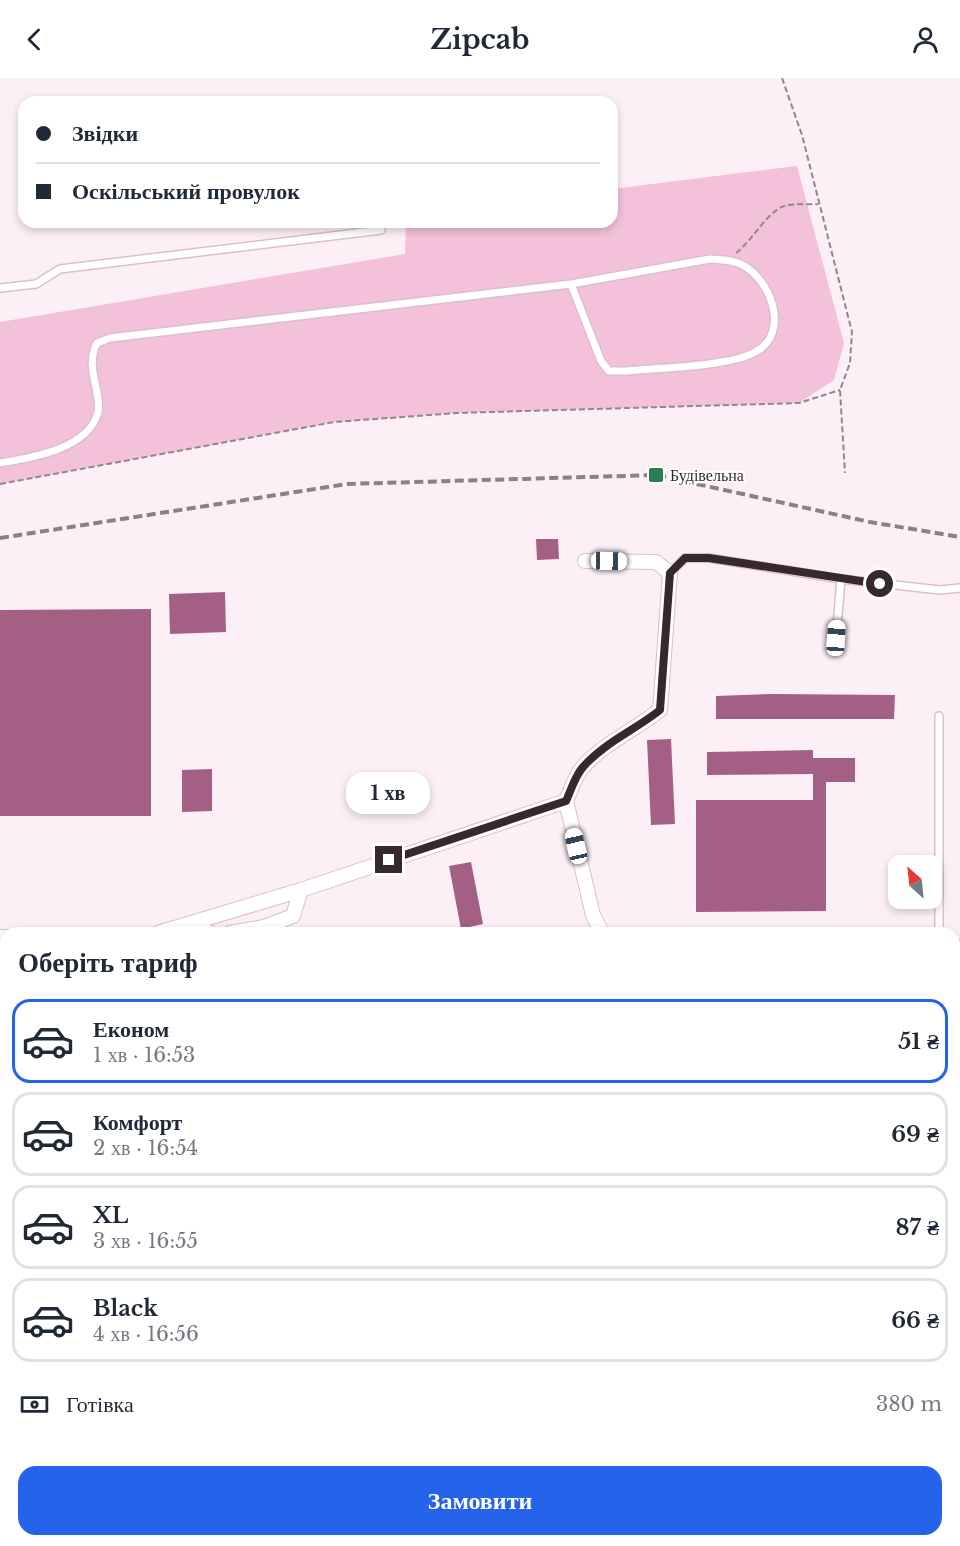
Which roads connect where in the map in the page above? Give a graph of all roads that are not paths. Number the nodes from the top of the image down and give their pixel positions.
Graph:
1 (381, 230) dead end
2 (571, 284) junction
3 (0, 288) edge
4 (0, 463) edge
5 (585, 561) dead end
6 (670, 573) junction
7 (841, 579) junction
8 (960, 588) edge
9 (836, 638) dead end
10 (939, 716) dead end
11 (566, 801) junction
12 (301, 890) junction
13 (192, 924) junction
14 (181, 927) edge
15 (198, 927) edge
16 (264, 927) edge
17 (599, 927) edge
18 (939, 927) edge

1 - 3 lane
2 - 2 lane
2 - 4 lane
5 - 6 street
6 - 7 lane
6 - 11 street
7 - 8 lane
7 - 9 lane
10 - 18 lane
11 - 12 street
11 - 17 street
12 - 13 street
12 - 16 street
13 - 14 street
13 - 15 street

